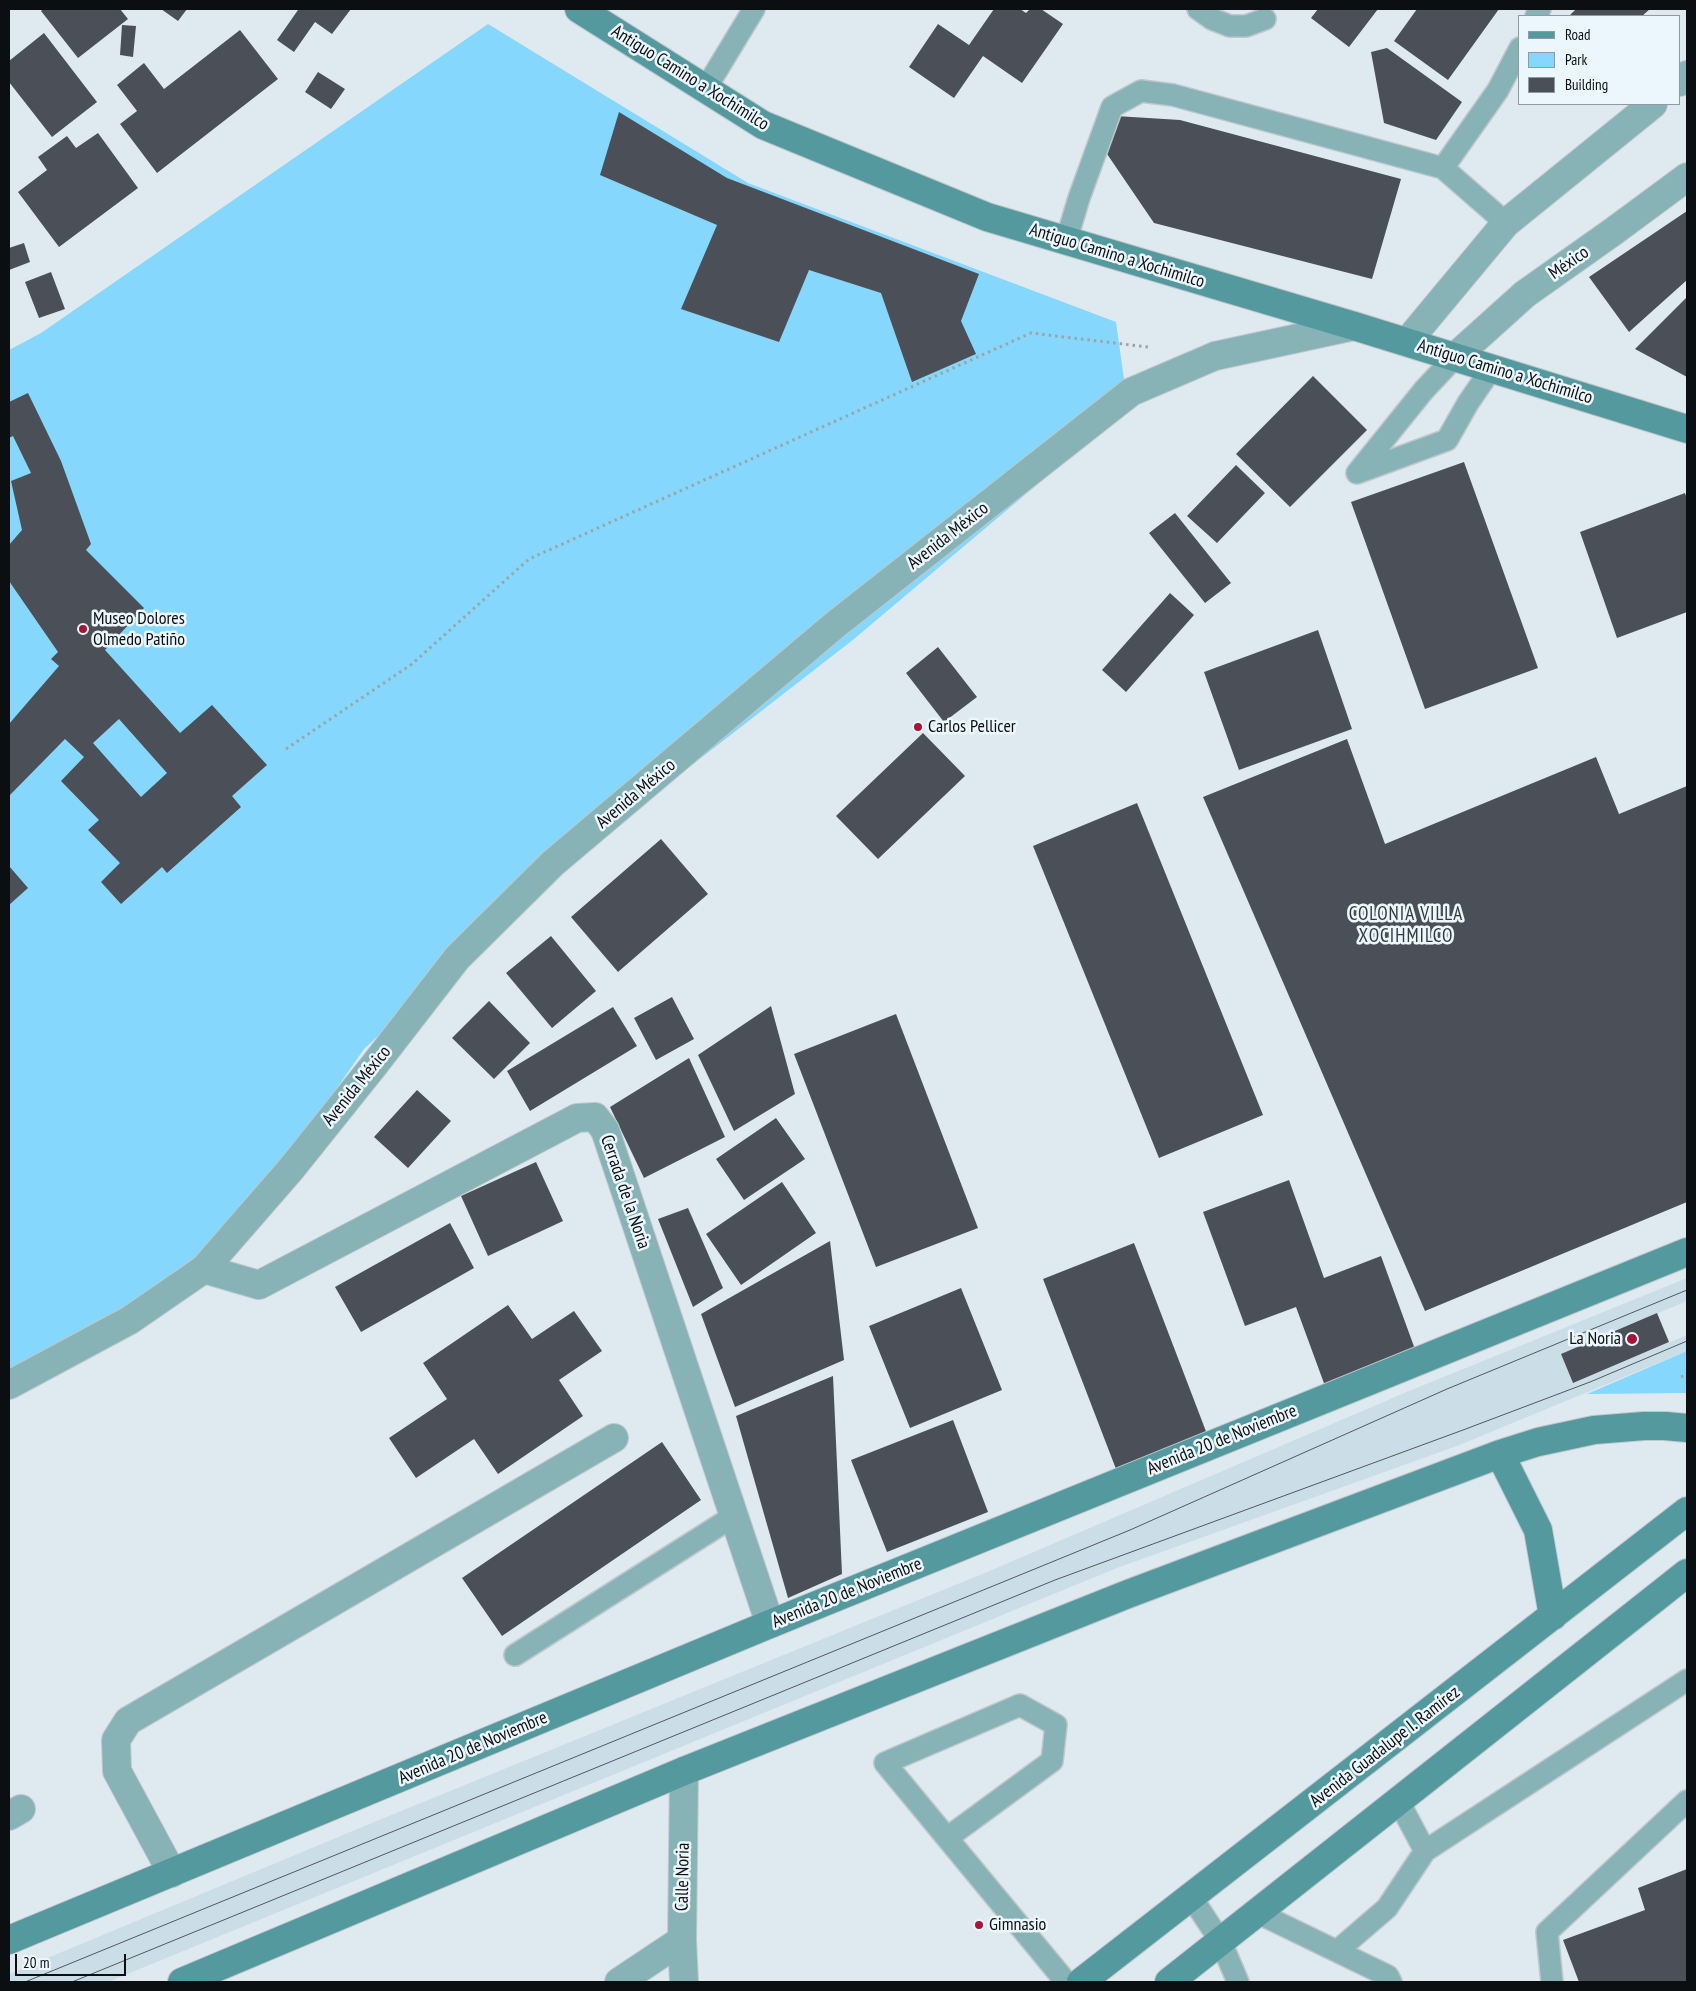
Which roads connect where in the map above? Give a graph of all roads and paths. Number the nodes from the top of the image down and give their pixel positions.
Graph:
1 (579, 9) edge
2 (754, 9) edge
3 (1198, 9) edge
4 (1265, 19) dead end
5 (1518, 52) edge
6 (1518, 87) edge
7 (706, 88) junction
8 (1498, 90) junction
9 (1652, 105) edge
10 (1443, 168) junction
11 (1687, 177) edge
12 (1506, 223) junction
13 (1066, 241) junction
14 (1354, 326) junction
15 (1407, 342) junction
16 (1148, 348) dead end
17 (1455, 357) junction
18 (1492, 368) junction
19 (1687, 429) edge
20 (286, 749) dead end
21 (1687, 1252) edge
22 (204, 1269) junction
23 (1687, 1374) edge
24 (1681, 1377) dead end
25 (9, 1385) edge
26 (1687, 1428) edge
27 (614, 1438) dead end
28 (1500, 1454) junction
29 (1687, 1511) edge
30 (734, 1516) junction
31 (1687, 1573) edge
32 (1553, 1616) junction
33 (770, 1624) junction
34 (515, 1655) dead end
35 (1687, 1680) edge
36 (684, 1771) junction
37 (1687, 1801) edge
38 (1399, 1802) junction
39 (947, 1838) junction
40 (1424, 1851) junction
41 (172, 1873) junction
42 (1192, 1898) junction
43 (1258, 1913) junction
44 (9, 1940) edge
45 (682, 1940) junction
46 (1221, 1942) junction
47 (1337, 1951) junction
48 (182, 1982) edge
49 (619, 1982) edge
50 (684, 1982) edge
51 (1066, 1982) edge
52 (1081, 1982) edge
53 (1169, 1982) edge
54 (1238, 1982) edge
55 (1391, 1982) edge
56 (1552, 1982) edge

1 - 7 main road, Antiguo Camino a Xochimilco
2 - 7 lane
3 - 4 lane
5 - 8 lane
6 - 8 lane
7 - 13 main road, Antiguo Camino a Xochimilco
8 - 10 lane
9 - 12 street
10 - 12 lane
10 - 13 lane
11 - 17 street, México
12 - 15 street
13 - 14 main road, Antiguo Camino a Xochimilco
14 - 15 main road, Antiguo Camino a Xochimilco
14 - 22 street, Avenida México
15 - 17 main road, Antiguo Camino a Xochimilco
16 - 20 path
17 - 18 main road, Antiguo Camino a Xochimilco
17 - 18 lane
18 - 19 main road, Antiguo Camino a Xochimilco
21 - 33 main road, Avenida 20 de Noviembre
22 - 25 street, Avenida México
22 - 30 street, Cerrada de la Noria
23 - 24 path
26 - 28 main road
27 - 41 street
28 - 32 main road
28 - 36 main road
29 - 32 main road, Avenida Guadalupe I. Ramírez
30 - 33 street, Cerrada de la Noria
30 - 34 lane
31 - 38 main road
32 - 42 main road, Avenida Guadalupe I. Ramírez
33 - 41 main road, Avenida 20 de Noviembre
35 - 40 lane
36 - 45 street, Calle Noria
36 - 48 main road
37 - 56 lane
38 - 40 lane
38 - 43 main road
39 - 39 lane
39 - 51 lane
40 - 47 lane
41 - 44 main road, Avenida 20 de Noviembre
42 - 46 lane
42 - 52 main road, Avenida Guadalupe I. Ramírez
43 - 46 main road
43 - 47 lane
45 - 49 street
45 - 50 street, Calle Noria
46 - 53 main road
46 - 54 lane
47 - 55 lane

